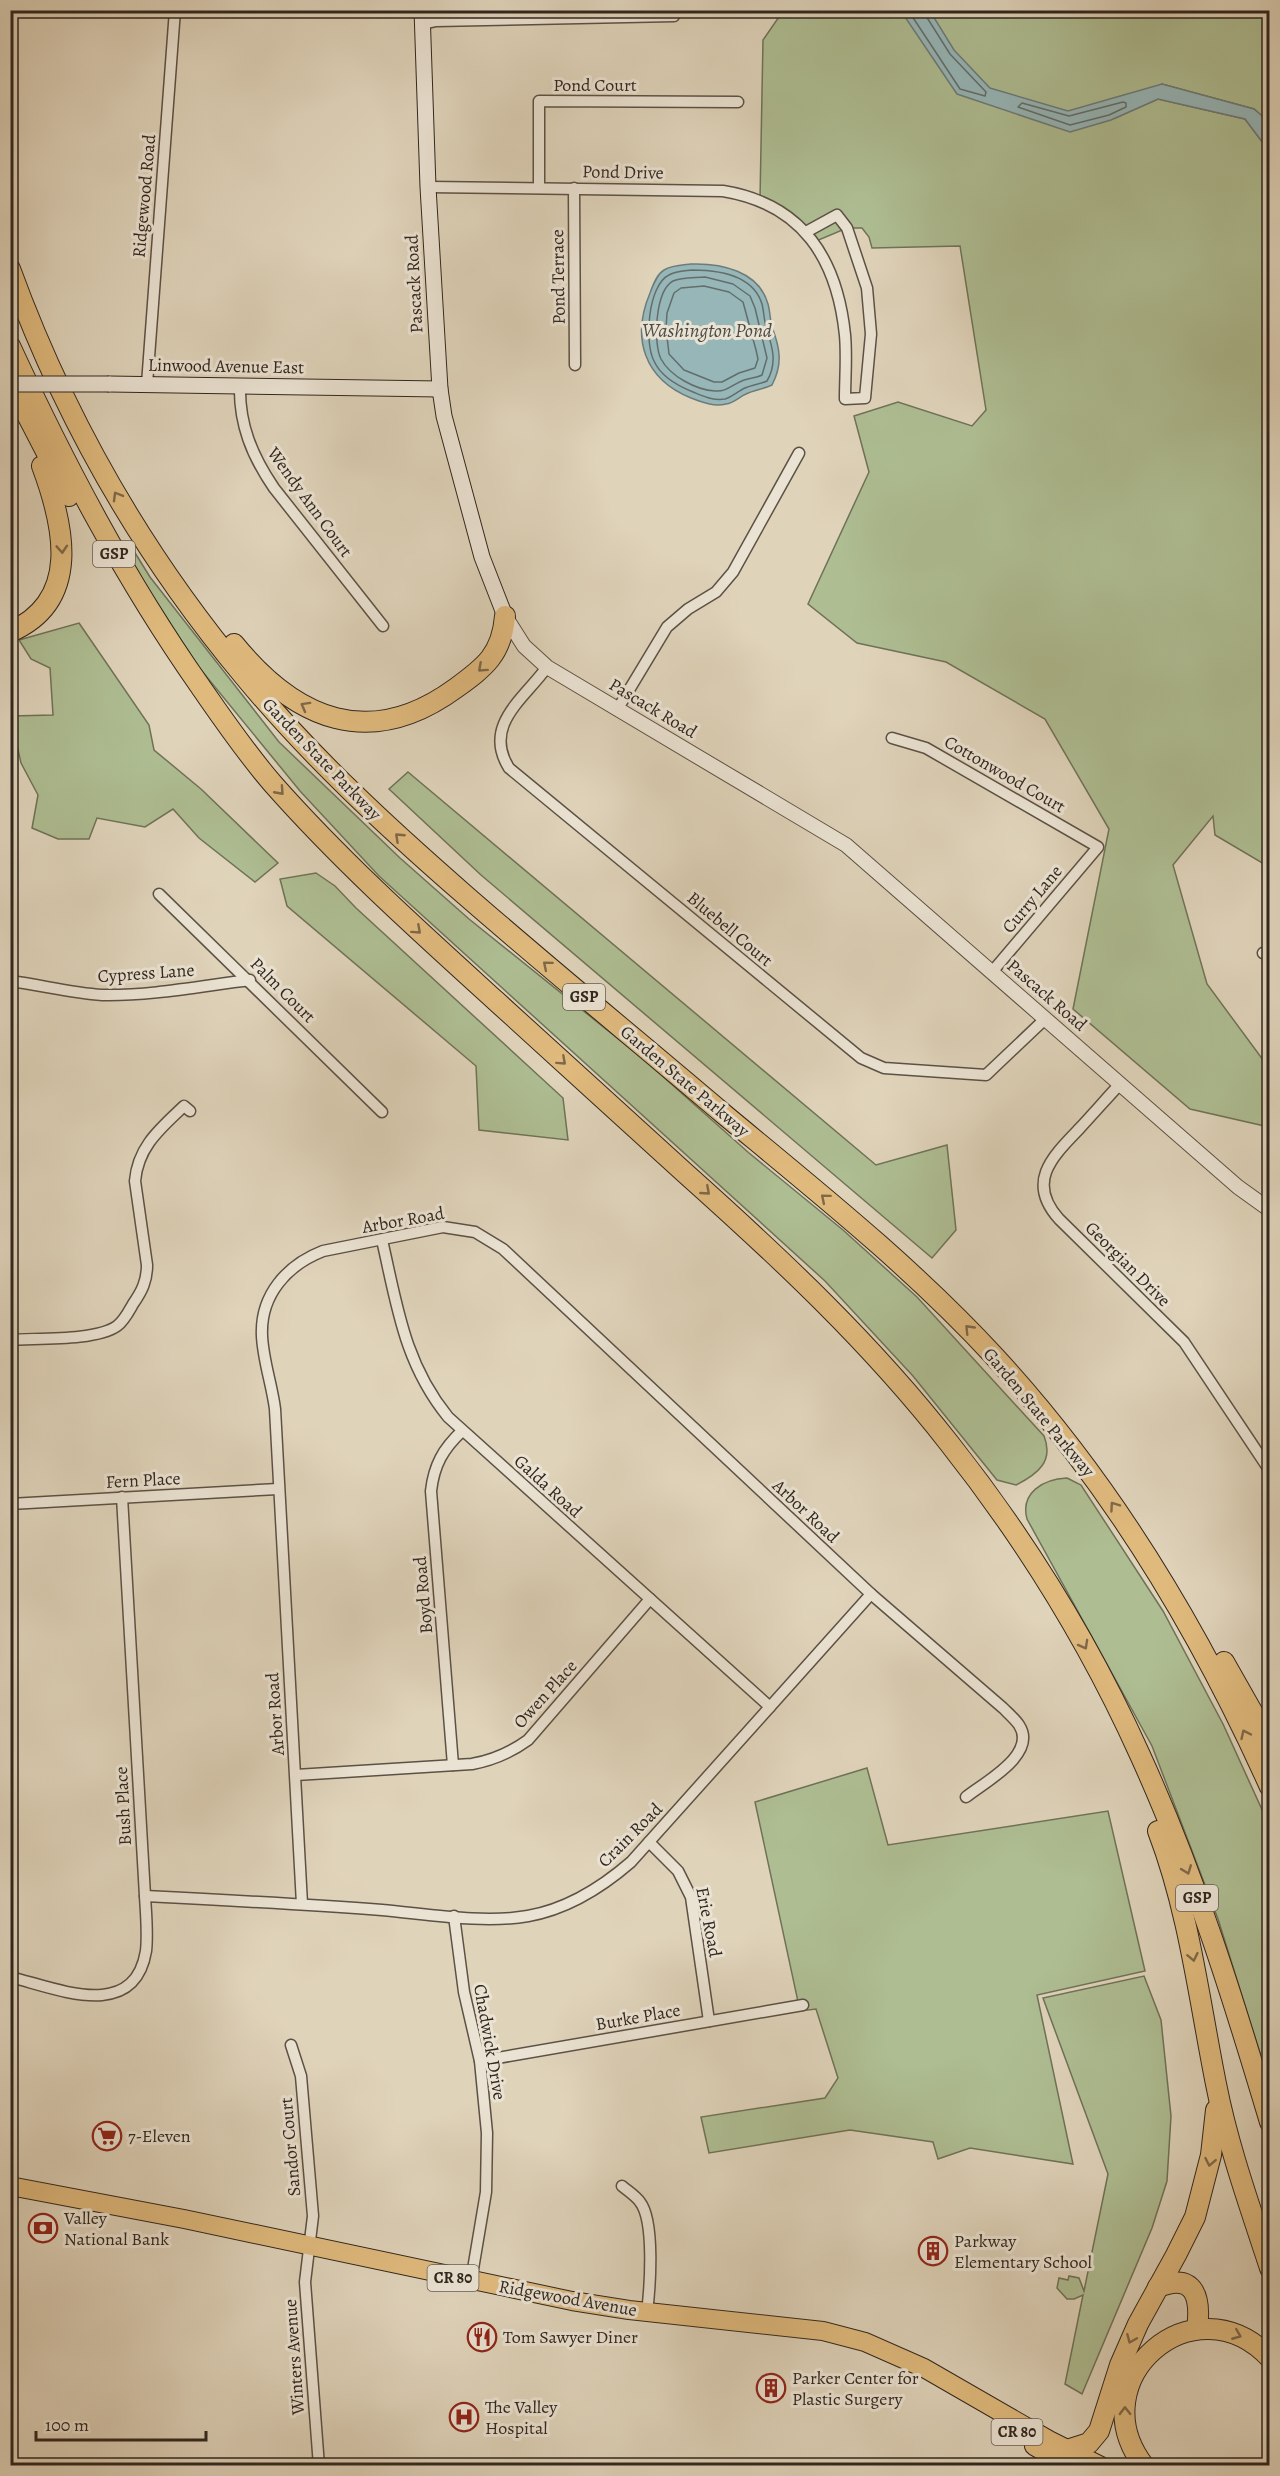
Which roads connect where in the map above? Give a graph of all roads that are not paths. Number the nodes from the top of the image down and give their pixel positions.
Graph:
1 (175, 10) edge
2 (674, 16) dead end
3 (422, 17) edge
4 (738, 102) dead end
5 (428, 187) junction
6 (540, 188) junction
7 (574, 188) junction
8 (806, 232) junction
9 (10, 268) edge
10 (10, 346) edge
11 (575, 365) dead end
12 (10, 383) edge
13 (147, 384) junction
14 (240, 386) junction
15 (440, 389) junction
16 (10, 395) edge
17 (799, 453) dead end
18 (147, 546) junction
19 (505, 616) junction
20 (383, 626) dead end
21 (10, 632) edge
22 (547, 667) junction
23 (617, 710) junction
24 (892, 738) dead end
25 (242, 747) junction
26 (1098, 847) joint
27 (159, 894) dead end
28 (992, 972) junction
29 (250, 980) junction
30 (10, 981) edge
31 (1045, 1019) junction
32 (1120, 1084) junction
33 (190, 1112) dead end
34 (382, 1112) dead end
35 (1269, 1210) edge
36 (382, 1240) junction
37 (10, 1340) edge
38 (462, 1431) junction
39 (1269, 1471) edge
40 (278, 1489) junction
41 (122, 1497) junction
42 (10, 1503) edge
43 (1146, 1554) junction
44 (871, 1594) junction
45 (650, 1599) junction
46 (1104, 1682) junction
47 (770, 1707) junction
48 (1269, 1743) edge
49 (453, 1765) junction
50 (296, 1775) junction
51 (1269, 1787) edge
52 (966, 1797) dead end
53 (649, 1842) junction
54 (145, 1896) junction
55 (302, 1904) junction
56 (454, 1916) junction
57 (10, 1977) edge
58 (802, 2005) dead end
59 (709, 2021) junction
60 (291, 2045) dead end
61 (480, 2061) junction
62 (1216, 2083) junction
63 (1269, 2122) edge
64 (622, 2186) dead end
65 (10, 2187) edge
66 (310, 2247) junction
67 (1269, 2268) edge
68 (471, 2281) junction
69 (1158, 2287) junction
70 (647, 2312) junction
71 (1197, 2329) junction
72 (1269, 2358) edge
73 (1065, 2460) edge
74 (319, 2466) edge
75 (1101, 2466) edge
76 (1144, 2466) edge

1 - 13 street, Ridgewood Road
2 - 3 street
3 - 5 main road, Pascack Road
4 - 6 street, Pond Court
5 - 6 street, Pond Drive
5 - 15 main road, Pascack Road
6 - 7 street, Pond Drive
7 - 8 street, Pond Drive
7 - 11 street, Pond Terrace
8 - 8 street, Pond Drive
18 -> 9 highway, Garden State Parkway / GSP
10 - 25 highway, GSP
12 - 13 main road, Linwood Avenue East, bridge
12 - 25 highway, GSP
13 - 14 main road, Linwood Avenue East
14 - 15 main road, Linwood Avenue East
14 - 20 street, Wendy Ann Court
15 - 19 main road, Pascack Road
16 -> 21 highway
17 - 23 street
19 -> 18 highway
43 -> 18 highway, Garden State Parkway / GSP
19 - 22 street, Pascack Road
22 - 23 street, Pascack Road
22 - 31 street, Bluebell Court
23 - 28 street, Pascack Road
24 - 26 street, Cottonwood Court
25 -> 46 highway, GSP
26 - 28 street, Curry Lane
27 - 29 street, Palm Court
28 - 31 street, Pascack Road
29 - 30 street, Cypress Lane
29 - 34 street, Palm Court
31 - 32 street, Pascack Road
32 - 35 street, Pascack Road
32 - 39 street, Georgian Drive
33 - 37 street
36 - 38 street, Galda Road
36 - 40 street, Arbor Road
36 - 44 street, Arbor Road
38 - 45 street, Galda Road
38 - 49 street, Boyd Road
40 - 41 street, Fern Place
40 - 50 street, Arbor Road
41 - 42 street, Fern Place
41 - 54 street, Bush Place
43 - 48 highway
51 -> 43 highway, Garden State Parkway / GSP
44 - 47 street, Crain Road
44 - 52 street, Arbor Road
45 - 47 street, Galda Road
45 - 49 street, Owen Place
46 -> 62 highway
46 -> 63 highway, GSP
47 - 53 street, Crain Road
49 - 50 street, Owen Place
50 - 55 street, Arbor Road
53 - 56 street, Crain Road
53 - 59 street, Erie Road
54 - 55 street, Crain Road
54 - 57 street, Bush Place
55 - 56 street, Crain Road
56 - 61 street, Chadwick Drive
58 - 59 street, Burke Place
59 - 61 street, Burke Place
60 - 66 street, Sandor Court
61 - 68 street, Chadwick Drive
62 - 67 highway
62 -> 69 highway
64 - 70 street
65 - 66 main road, Ridgewood Avenue / CR 80
66 - 68 main road, Ridgewood Avenue / CR 80
66 - 74 street, Winters Avenue
68 - 70 main road, Ridgewood Avenue / CR 80
69 - 71 highway
69 -> 73 highway
70 - 73 main road, Ridgewood Avenue / CR 80
71 -> 72 highway
76 -> 71 highway
73 - 75 main road, Ridgewood Avenue / CR 80

